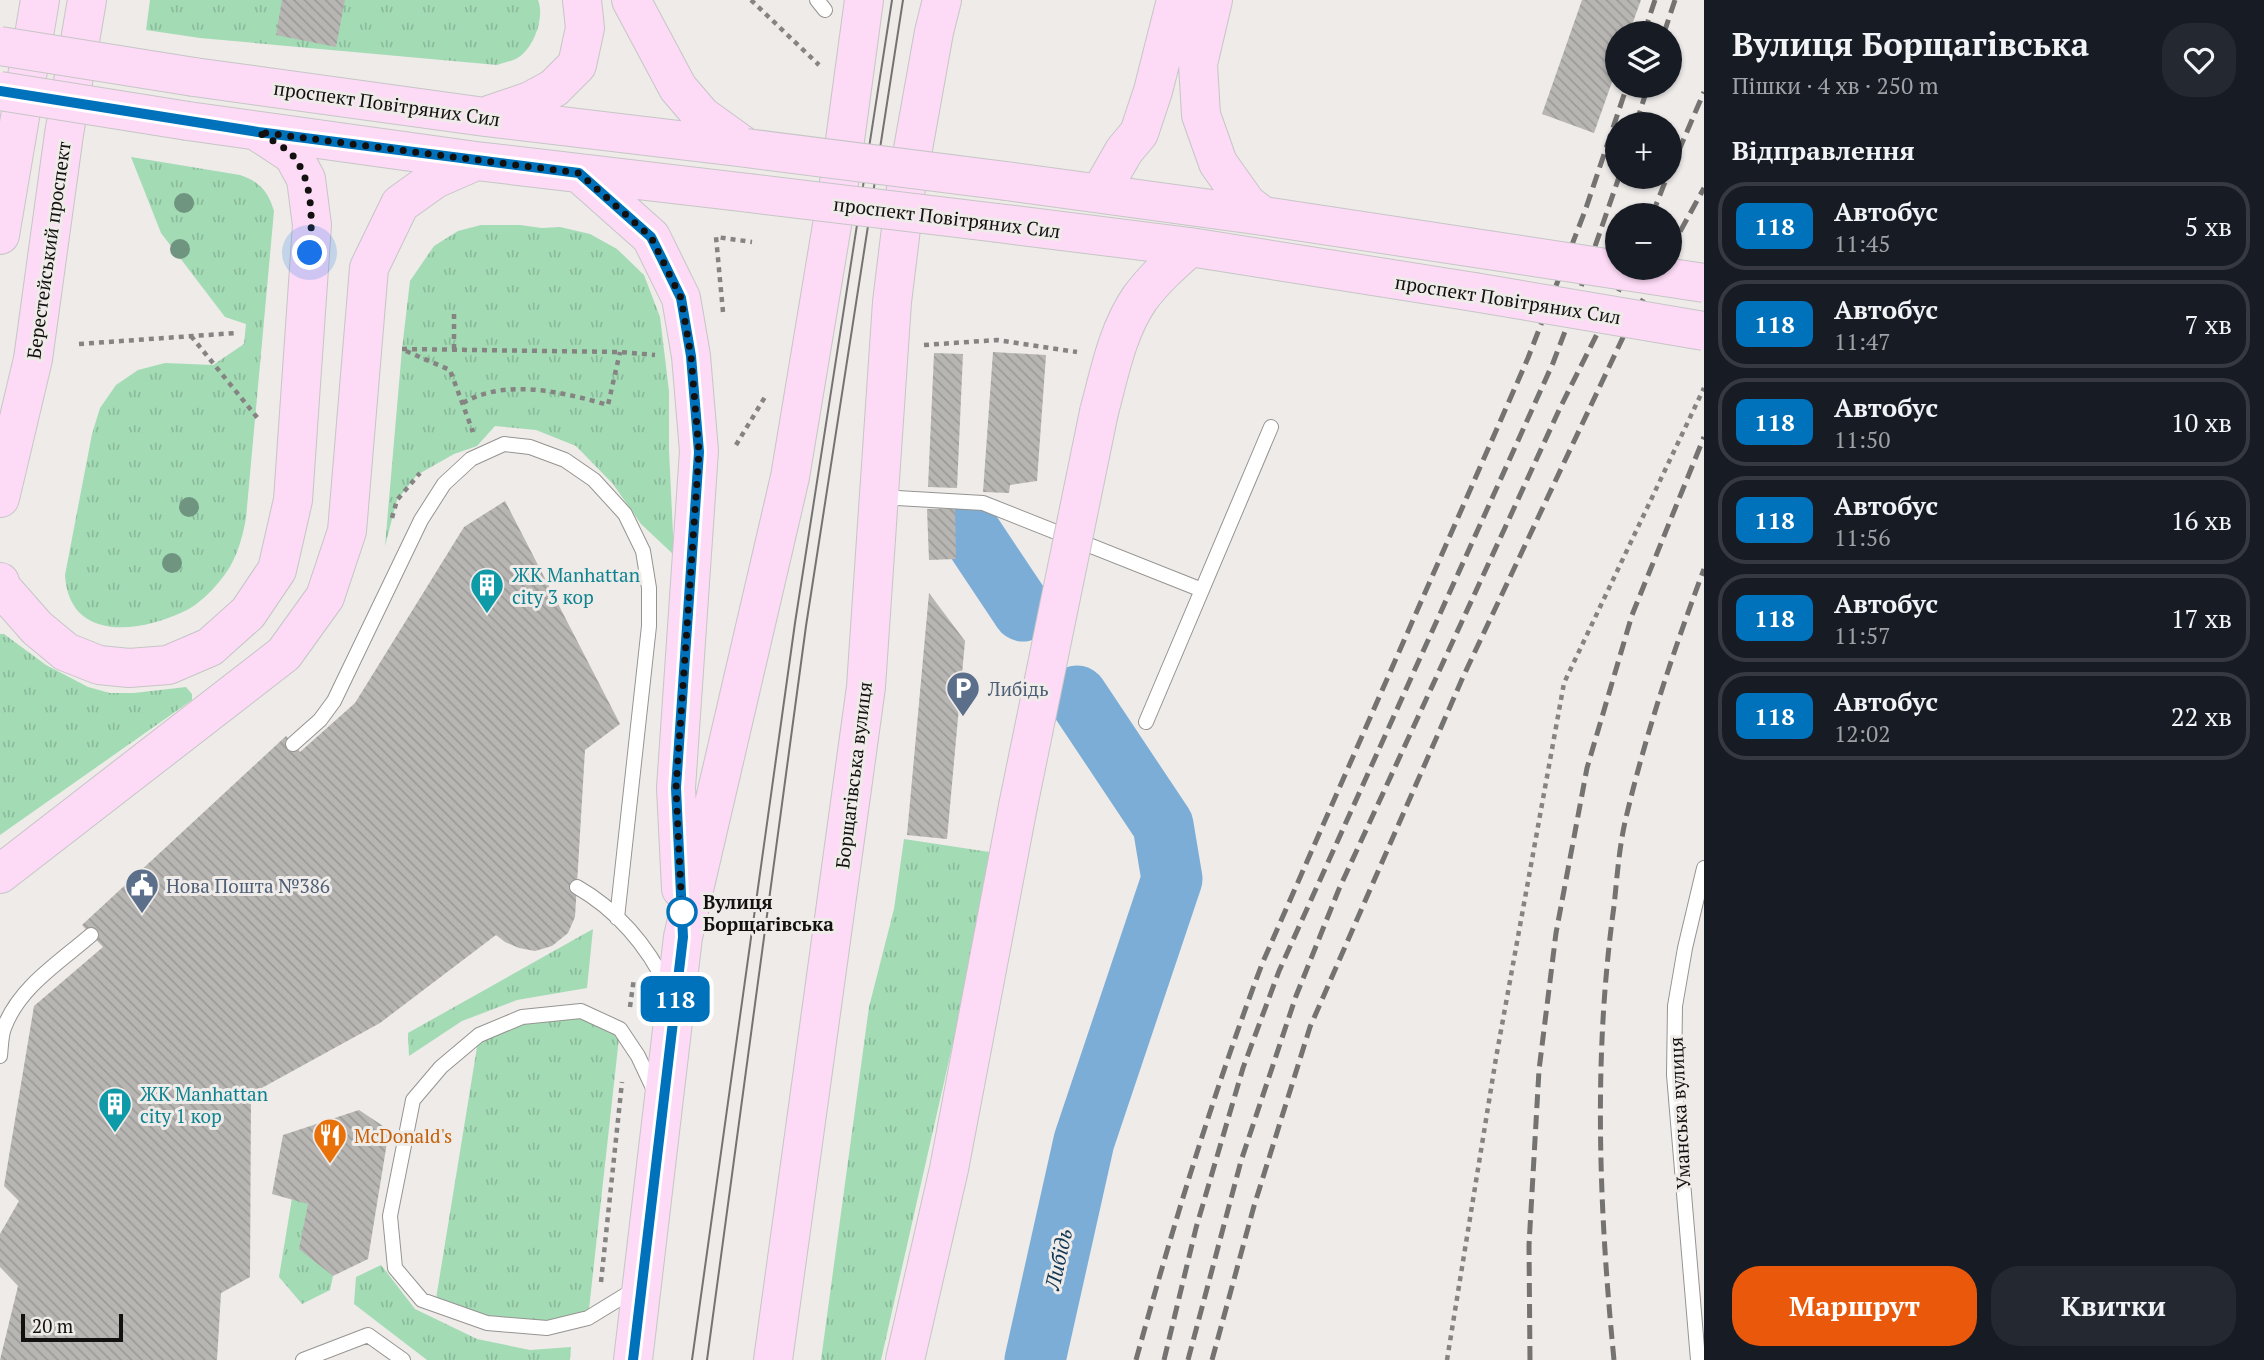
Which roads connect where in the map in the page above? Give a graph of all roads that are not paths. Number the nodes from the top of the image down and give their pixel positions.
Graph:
1 (40, 0) edge
2 (87, 0) edge
3 (582, 0) edge
4 (631, 0) edge
5 (863, 0) edge
6 (942, 0) edge
7 (1175, 0) edge
8 (1213, 0) edge
9 (0, 46) edge
10 (0, 91) edge
11 (485, 117) junction
12 (258, 132) junction
13 (746, 148) junction
14 (476, 161) junction
15 (579, 173) junction
16 (1100, 193) junction
17 (1263, 216) junction
18 (0, 236) edge
19 (1190, 247) junction
20 (1704, 283) edge
21 (1704, 331) edge
22 (1271, 427) dead end
23 (879, 496) junction
24 (0, 498) edge
25 (0, 582) edge
26 (1202, 590) junction
27 (1146, 722) dead end
28 (293, 744) dead end
29 (1704, 868) edge
30 (0, 874) edge
31 (577, 887) dead end
32 (617, 918) junction
33 (91, 934) dead end
34 (683, 937) junction
35 (675, 1004) junction
36 (0, 1056) edge
37 (662, 1108) junction
38 (641, 1285) junction
39 (303, 1360) edge
40 (403, 1360) edge
41 (633, 1360) edge
42 (773, 1360) edge
43 (905, 1360) edge
44 (1698, 1360) edge

1 - 18 main road
2 - 24 main road, Берестейський проспект
3 - 11 main road
4 - 13 main road
5 - 34 main road
6 - 23 main road, Борщагівська вулиця
7 - 16 main road
8 - 17 main road
9 - 11 main road, проспект Повітряних Сил, bridge
10 - 12 main road, проспект Повітряних Сил, bridge
11 - 13 main road, проспект Повітряних Сил
12 - 14 main road, проспект Повітряних Сил
12 - 25 main road
13 - 16 main road, проспект Повітряних Сил, bridge
14 - 15 main road, проспект Повітряних Сил
14 - 30 main road
15 - 19 main road, проспект Повітряних Сил, bridge
15 - 34 main road
16 - 17 main road, проспект Повітряних Сил
17 - 20 main road, проспект Повітряних Сил, bridge
19 - 21 main road, проспект Повітряних Сил, bridge
19 - 43 main road, bridge
22 - 26 lane
23 - 26 lane
23 - 42 main road, Борщагівська вулиця
26 - 27 lane
28 - 32 lane
29 - 44 lane, Уманська вулиця
31 - 32 lane
32 - 35 lane
33 - 36 lane
34 - 35 main road
35 - 37 main road
37 - 38 main road
37 - 38 lane
38 - 41 main road
39 - 40 lane

